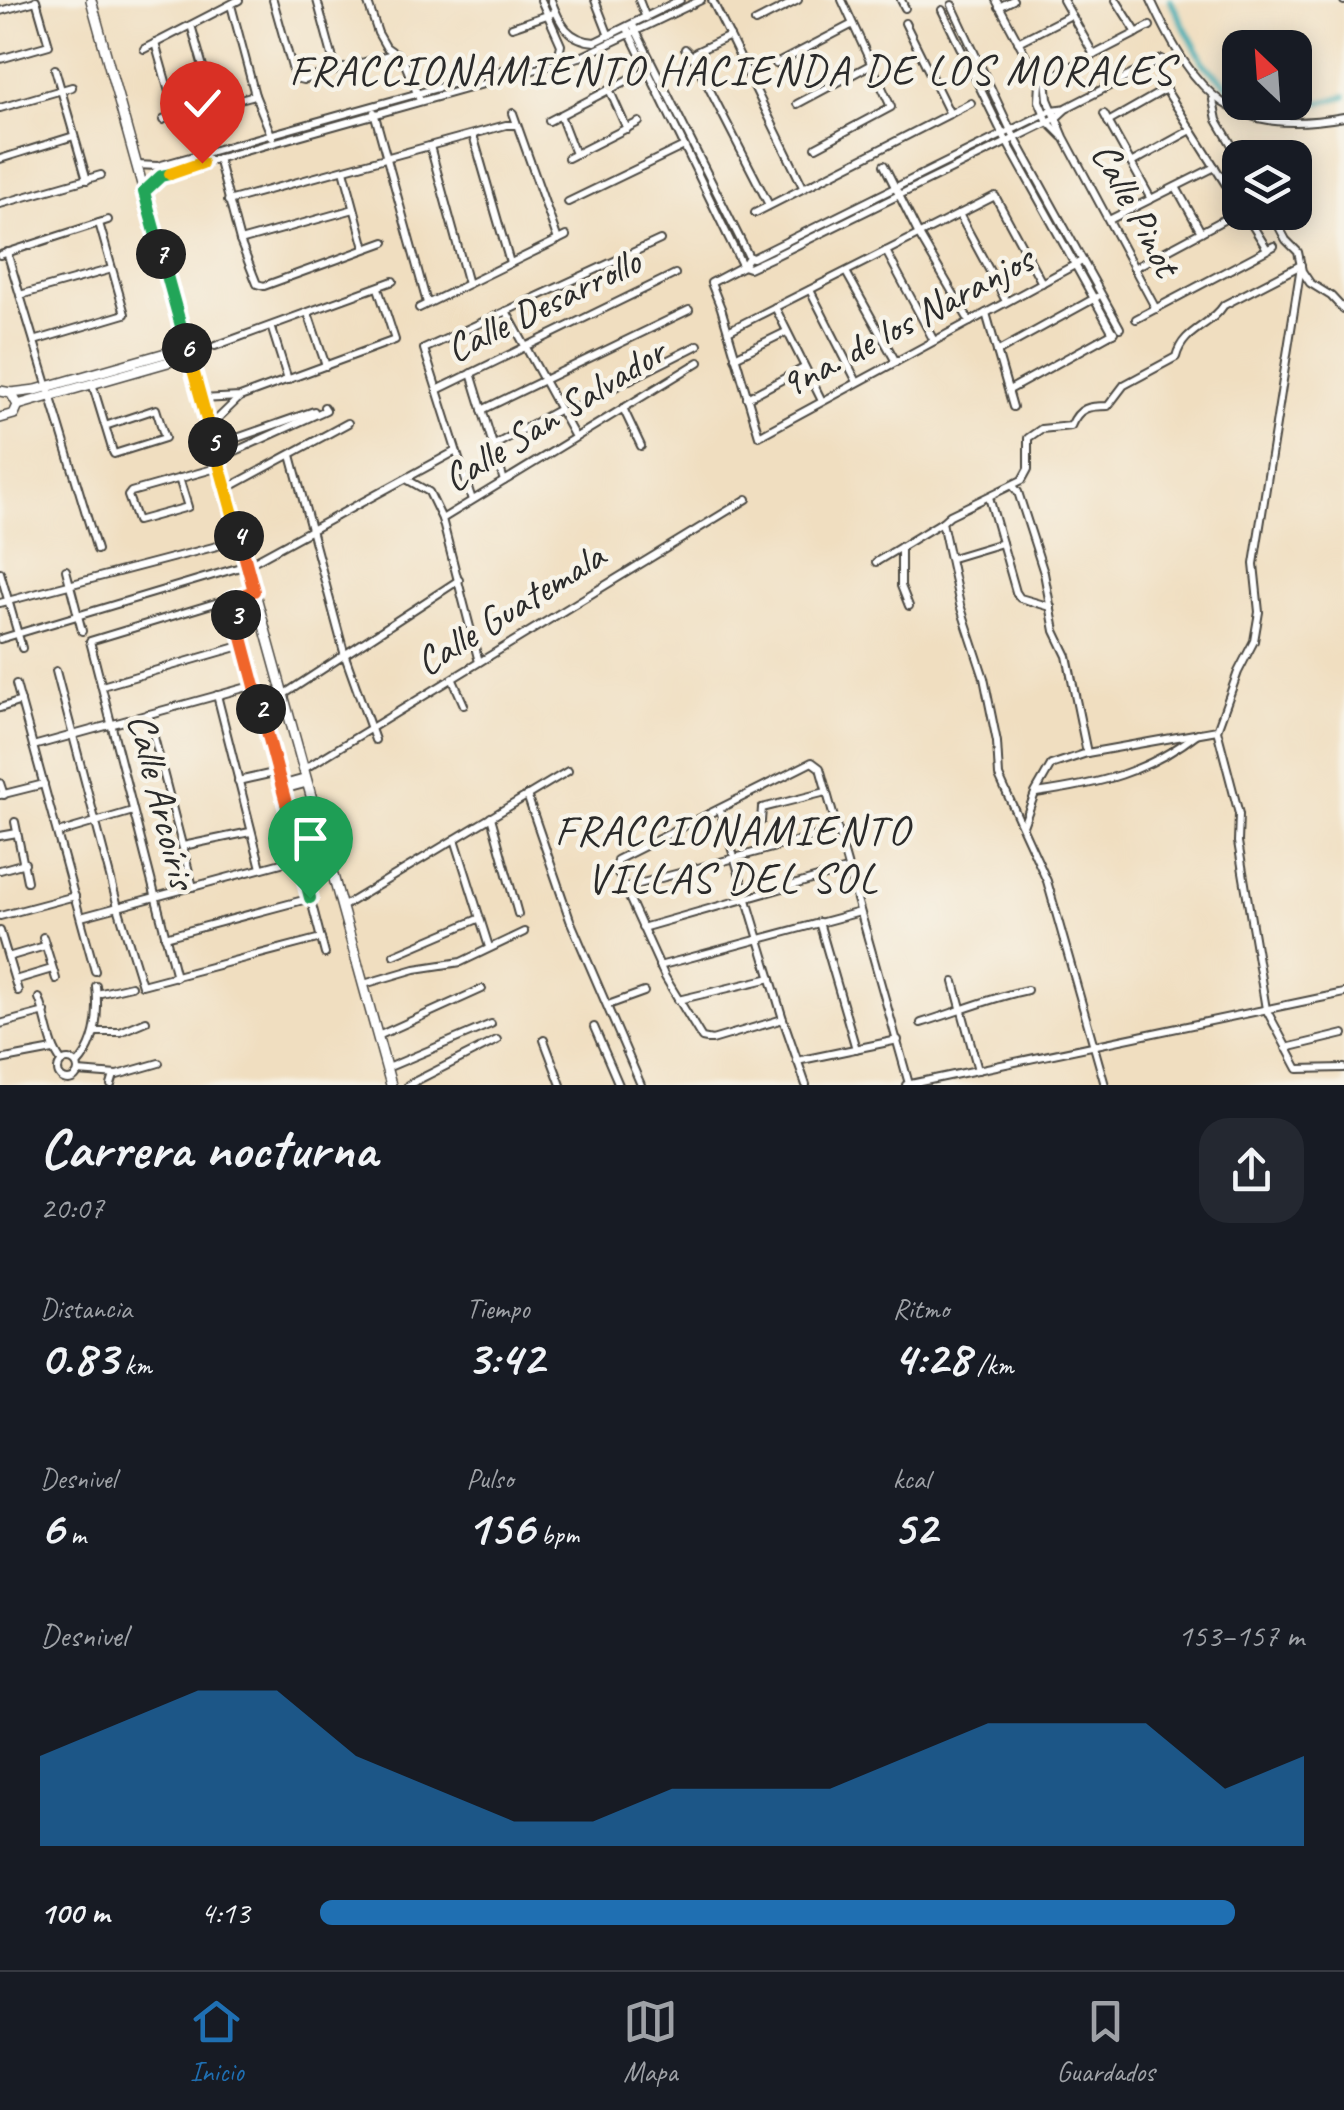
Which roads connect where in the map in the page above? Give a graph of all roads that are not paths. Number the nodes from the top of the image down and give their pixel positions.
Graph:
1 (36, 0) edge
2 (91, 0) edge
3 (273, 0) edge
4 (317, 0) edge
5 (367, 0) edge
6 (540, 0) edge
7 (551, 0) edge
8 (595, 0) edge
9 (638, 0) edge
10 (701, 0) edge
11 (712, 0) edge
12 (798, 0) edge
13 (842, 0) edge
14 (1012, 0) edge
15 (1063, 0) edge
16 (1116, 0) edge
17 (1151, 0) edge
18 (235, 2) edge
19 (681, 3) edge
20 (998, 3) edge
21 (952, 5) dead end
22 (942, 10) dead end
23 (0, 11) edge
24 (556, 12) junction
25 (1071, 14) junction
26 (546, 15) junction
27 (646, 18) junction
28 (756, 22) dead end
29 (905, 23) dead end
30 (191, 25) junction
31 (851, 25) junction
32 (1150, 26) dead end
33 (512, 27) dead end
34 (632, 30) junction
35 (1136, 33) junction
36 (609, 36) junction
37 (730, 36) junction
38 (1018, 42) junction
39 (155, 43) junction
40 (972, 47) junction
41 (144, 48) dead end
42 (685, 49) dead end
43 (962, 52) junction
44 (396, 53) junction
45 (1094, 55) junction
46 (693, 57) junction
47 (561, 58) junction
48 (1162, 58) dead end
49 (0, 60) edge
50 (776, 64) dead end
51 (870, 65) junction
52 (56, 69) dead end
53 (336, 70) junction
54 (647, 70) junction
55 (1043, 81) junction
56 (72, 88) dead end
57 (610, 89) junction
58 (62, 90) junction
59 (255, 95) junction
60 (419, 98) junction
61 (1213, 98) junction
62 (971, 103) dead end
63 (797, 104) dead end
64 (214, 105) junction
65 (0, 108) edge
66 (374, 111) junction
67 (175, 113) junction
68 (512, 113) dead end
69 (950, 114) junction
70 (560, 115) junction
71 (1050, 116) junction
72 (1344, 117) edge
73 (163, 120) dead end
74 (549, 121) dead end
75 (639, 122) dead end
76 (516, 126) junction
77 (626, 128) junction
78 (1192, 130) junction
79 (473, 135) junction
80 (74, 136) junction
81 (1009, 136) junction
82 (272, 139) junction
83 (1229, 140) edge
84 (687, 144) junction
85 (430, 146) junction
86 (816, 146) dead end
87 (217, 154) junction
88 (387, 156) junction
89 (0, 159) edge
90 (1131, 163) junction
91 (136, 165) junction
92 (884, 165) dead end
93 (158, 166) junction
94 (1215, 167) junction
95 (344, 170) junction
96 (102, 176) dead end
97 (161, 176) junction
98 (1222, 179) edge
99 (87, 180) junction
100 (803, 187) junction
101 (1176, 187) junction
102 (144, 192) junction
103 (896, 192) junction
104 (1151, 199) junction
105 (228, 201) junction
106 (568, 202) dead end
107 (0, 204) edge
108 (769, 205) junction
109 (354, 209) junction
110 (755, 213) dead end
111 (959, 214) junction
112 (108, 220) dead end
113 (1109, 220) junction
114 (1222, 220) edge
115 (99, 223) junction
116 (1256, 230) edge
117 (1281, 230) edge
118 (1201, 232) junction
119 (919, 235) junction
120 (660, 240) dead end
121 (240, 241) junction
122 (385, 242) dead end
123 (365, 248) junction
124 (886, 252) junction
125 (4, 254) edge
126 (748, 257) junction
127 (510, 263) junction
128 (1079, 263) junction
129 (1301, 265) junction
130 (743, 266) junction
131 (1134, 268) junction
132 (112, 269) junction
133 (846, 272) junction
134 (674, 274) dead end
135 (393, 281) dead end
136 (1042, 282) junction
137 (468, 284) junction
138 (378, 288) junction
139 (810, 290) junction
140 (20, 295) junction
141 (1098, 297) junction
142 (1006, 302) junction
143 (775, 307) junction
144 (1156, 309) junction
145 (690, 310) dead end
146 (1344, 310) edge
147 (506, 311) junction
148 (308, 313) junction
149 (986, 313) junction
150 (1136, 320) dead end
151 (970, 322) junction
152 (271, 326) junction
153 (728, 331) junction
154 (786, 332) junction
155 (34, 341) junction
156 (934, 341) junction
157 (698, 345) dead end
158 (215, 346) dead end
159 (526, 346) junction
160 (188, 351) junction
161 (997, 352) junction
162 (735, 357) junction
163 (699, 362) dead end
164 (896, 362) junction
165 (142, 365) junction
166 (326, 366) junction
167 (804, 368) junction
168 (471, 373) junction
169 (288, 380) junction
170 (544, 380) junction
171 (858, 382) junction
172 (92, 383) junction
173 (437, 390) junction
174 (1009, 390) junction
175 (49, 391) junction
176 (5, 392) edge
177 (240, 397) junction
178 (746, 398) junction
179 (202, 399) junction
180 (822, 401) junction
181 (18, 405) junction
182 (1013, 407) dead end
183 (623, 408) junction
184 (482, 410) junction
185 (561, 411) junction
186 (0, 418) edge
187 (348, 423) dead end
188 (105, 426) junction
189 (209, 428) junction
190 (575, 437) junction
191 (246, 442) junction
192 (214, 446) junction
193 (494, 446) junction
194 (640, 446) dead end
195 (456, 451) junction
196 (291, 454) junction
197 (219, 463) junction
198 (180, 478) junction
199 (406, 478) junction
200 (504, 481) junction
201 (1012, 486) junction
202 (226, 489) junction
203 (989, 497) junction
204 (747, 499) dead end
205 (472, 500) junction
206 (442, 519) junction
207 (942, 522) junction
208 (312, 530) junction
209 (240, 540) junction
210 (1002, 542) junction
211 (901, 546) junction
212 (97, 550) dead end
213 (952, 558) junction
214 (876, 562) dead end
215 (247, 565) junction
216 (66, 570) dead end
217 (0, 572) edge
218 (459, 580) junction
219 (70, 584) junction
220 (254, 591) junction
221 (232, 599) junction
222 (4, 602) edge
223 (909, 606) dead end
224 (1051, 607) junction
225 (78, 616) junction
226 (82, 631) dead end
227 (18, 634) junction
228 (0, 639) edge
229 (244, 645) junction
230 (22, 648) dead end
231 (345, 656) junction
232 (479, 662) junction
233 (56, 671) dead end
234 (453, 680) junction
235 (16, 684) dead end
236 (255, 685) junction
237 (102, 686) junction
238 (217, 695) junction
239 (283, 695) junction
240 (21, 702) junction
241 (464, 706) dead end
242 (0, 708) edge
243 (148, 714) junction
244 (112, 724) junction
245 (369, 729) junction
246 (1217, 730) junction
247 (1198, 732) junction
248 (74, 735) junction
249 (375, 740) dead end
250 (34, 746) junction
251 (1086, 753) junction
252 (568, 770) dead end
253 (278, 772) junction
254 (306, 777) junction
255 (238, 782) junction
256 (0, 783) edge
257 (44, 784) junction
258 (282, 788) junction
259 (826, 792) junction
260 (751, 793) junction
261 (1035, 793) junction
262 (2, 795) edge
263 (527, 795) junction
264 (762, 808) junction
265 (720, 810) junction
266 (134, 811) junction
267 (491, 817) junction
268 (761, 820) dead end
269 (15, 822) dead end
270 (98, 822) junction
271 (1023, 826) junction
272 (838, 830) junction
273 (250, 832) junction
274 (17, 833) junction
275 (58, 833) junction
276 (0, 836) edge
277 (455, 839) junction
278 (183, 846) junction
279 (300, 858) junction
280 (735, 858) junction
281 (25, 863) junction
282 (261, 869) junction
283 (0, 870) edge
284 (846, 870) junction
285 (27, 880) dead end
286 (192, 887) junction
287 (624, 888) junction
288 (75, 896) junction
289 (155, 897) junction
290 (310, 898) junction
291 (747, 900) junction
292 (118, 907) junction
293 (342, 907) junction
294 (861, 911) junction
295 (518, 914) dead end
296 (0, 916) edge
297 (81, 917) junction
298 (478, 919) junction
299 (820, 922) junction
300 (642, 928) junction
301 (0, 930) edge
302 (524, 932) dead end
303 (166, 937) junction
304 (321, 938) junction
305 (759, 940) junction
306 (489, 947) junction
307 (325, 954) dead end
308 (394, 955) dead end
309 (8, 957) junction
310 (659, 966) junction
311 (52, 970) junction
312 (95, 971) dead end
313 (176, 977) junction
314 (770, 978) junction
315 (15, 980) junction
316 (56, 980) dead end
317 (954, 982) dead end
318 (364, 984) junction
319 (131, 986) dead end
320 (482, 989) dead end
321 (1027, 990) dead end
322 (18, 991) dead end
323 (644, 992) dead end
324 (1344, 993) edge
325 (39, 998) dead end
326 (678, 1000) junction
327 (608, 1005) junction
328 (1266, 1009) junction
329 (962, 1011) junction
330 (45, 1012) junction
331 (783, 1020) junction
332 (146, 1021) dead end
333 (921, 1023) dead end
334 (0, 1024) edge
335 (492, 1024) dead end
336 (594, 1027) dead end
337 (95, 1032) junction
338 (1344, 1034) edge
339 (378, 1036) junction
340 (497, 1040) dead end
341 (544, 1040) dead end
342 (898, 1040) junction
343 (1093, 1046) junction
344 (1286, 1048) junction
345 (856, 1049) junction
346 (53, 1050) junction
347 (0, 1060) edge
348 (796, 1061) junction
349 (62, 1062) junction
350 (160, 1063) dead end
351 (77, 1068) junction
352 (387, 1068) junction
353 (1344, 1068) edge
354 (978, 1070) junction
355 (114, 1074) junction
356 (68, 1082) edge
357 (935, 1082) edge
358 (110, 1085) edge
359 (392, 1085) edge
360 (408, 1085) edge
361 (561, 1085) edge
362 (618, 1085) edge
363 (641, 1085) edge
364 (806, 1085) edge
365 (907, 1085) edge
366 (1106, 1085) edge

1 - 23 street
1 - 49 street
2 - 91 main road
3 - 53 street
4 - 53 street
5 - 44 street
6 - 26 street
7 - 24 street
8 - 36 street
9 - 27 street
10 - 19 street
11 - 37 street
12 - 28 street
13 - 31 street
14 - 20 street
15 - 25 street
16 - 35 street
17 - 61 street
18 - 30 street
18 - 59 street
19 - 27 street
19 - 34 street
20 - 38 street
21 - 40 street
22 - 43 street
24 - 26 street
24 - 36 street
25 - 38 street
25 - 45 street
26 - 33 street
26 - 47 street
27 - 34 street
29 - 69 street
30 - 39 street
30 - 64 street
31 - 50 street
31 - 51 street
32 - 35 street
34 - 36 street
34 - 47 street
34 - 54 street
34 - 84 street
35 - 45 street
37 - 46 street
37 - 100 street
38 - 55 street
39 - 41 street
39 - 67 street
40 - 43 street
40 - 81 street
42 - 46 street
43 - 81 street
44 - 53 street
44 - 60 street
45 - 55 street
46 - 108 street
47 - 60 street
48 - 71 street
51 - 63 street
51 - 86 street
52 - 58 street
54 - 57 street
54 - 84 street
55 - 71 street
56 - 58 street
57 - 70 street
57 - 77 street
58 - 65 street
58 - 80 street
59 - 64 street
59 - 82 street
60 - 66 street
61 - 72 street
61 - 83 street
62 - 69 street
64 - 67 street
66 - 82 street
66 - 88 street
67 - 73 street
68 - 76 street
69 - 100 street
70 - 74 street
70 - 77 street
71 - 81 street
71 - 113 street, Calle Pinot
75 - 77 street
76 - 79 street
76 - 127 street
78 - 90 street
78 - 90 street
78 - 94 street
79 - 85 street
79 - 127 street
80 - 89 street
80 - 99 street
81 - 103 street
81 - 128 street
82 - 87 street
84 - 106 street
84 - 126 street
84 - 130 street
85 - 88 street
85 - 137 street
87 - 93 street
87 - 97 street
87 - 105 street
88 - 95 street
88 - 137 street
90 - 104 street
91 - 93 street
91 - 102 main road
92 - 103 street
93 - 97 street
94 - 98 street
94 - 101 street
95 - 105 street
95 - 109 street
96 - 99 street
97 - 102 street
99 - 107 street
100 - 108 street
101 - 104 street
101 - 118 street
102 - 160 main road
103 - 119 street
103 - 126 street
103 - 130 street
104 - 113 street
105 - 121 street
108 - 110 street
109 - 121 street
109 - 123 street
111 - 119 street
111 - 136 street
111 - 142 street
112 - 115 street
113 - 131 street, Calle Pinot
114 - 118 street
115 - 125 street
115 - 132 street
116 - 144 street
117 - 129 street
118 - 131 street
119 - 124 street
119 - 151 street
120 - 147 street
121 - 123 street
122 - 123 street
124 - 133 street
124 - 156 street
125 - 140 street
126 - 130 street
127 - 137 street
128 - 136 street, 9na. de los Naranjos
128 - 141 street
129 - 146 street
129 - 201 street
129 - 246 street
130 - 153 street
131 - 144 street, Calle Pinot
132 - 140 street
132 - 155 street
133 - 139 street
133 - 164 street
134 - 159 street, Calle Desarrollo
135 - 138 street
136 - 142 street, 9na. de los Naranjos
138 - 148 street
138 - 166 street
139 - 143 street
139 - 171 street
140 - 155 street
141 - 161 street
141 - 174 street
142 - 149 street, 9na. de los Naranjos
143 - 153 street
143 - 154 street
144 - 150 street
145 - 170 street
147 - 159 street
147 - 173 street
148 - 152 street
148 - 166 street
149 - 151 street, 9na. de los Naranjos
149 - 161 street
151 - 156 street, 9na. de los Naranjos
152 - 158 street
152 - 169 street
153 - 162 street
154 - 162 street
154 - 167 street
155 - 175 street
156 - 164 street, 9na. de los Naranjos
157 - 185 street
159 - 168 street, Calle Desarrollo
159 - 170 street
160 - 165 main road
160 - 179 main road
161 - 174 street
162 - 178 street
163 - 183 street, Calle San Salvador
164 - 171 street, 9na. de los Naranjos
165 - 172 main road
165 - 175 main road
166 - 169 street
167 - 178 street
167 - 180 street
168 - 173 street, Calle Desarrollo
168 - 184 street
169 - 177 street
170 - 184 street
170 - 185 street
171 - 180 street, 9na. de los Naranjos
172 - 175 main road
172 - 188 street
173 - 195 street
174 - 182 street
175 - 176 main road
175 - 181 main road
175 - 212 street
176 - 181 main road
177 - 179 street
177 - 189 street
178 - 180 street, 9na. de los Naranjos
179 - 189 main road
181 - 186 main road
183 - 190 street, Calle San Salvador
183 - 194 street
184 - 193 street
185 - 190 street
185 - 193 street
187 - 196 street
188 - 188 street
189 - 192 main road
190 - 200 street, Calle San Salvador
191 - 191 street
191 - 192 street
191 - 197 street
192 - 197 main road
193 - 200 street
195 - 199 street
195 - 205 street
196 - 202 street
196 - 208 street
197 - 198 street
197 - 202 main road
198 - 198 street
199 - 206 street
199 - 208 street
200 - 205 street, Calle San Salvador
201 - 203 street
201 - 224 street
202 - 209 main road
203 - 207 street
203 - 210 street
204 - 232 street, Calle Guatemala
205 - 206 street, Calle San Salvador
206 - 218 street
207 - 211 street
207 - 213 street
208 - 215 street
208 - 231 street
209 - 215 main road
209 - 219 street
210 - 213 street
210 - 224 street
211 - 214 street
211 - 223 street
213 - 271 street
215 - 220 main road
215 - 225 street
216 - 219 street
217 - 222 street
218 - 231 street
218 - 232 street
219 - 222 street
219 - 225 street
220 - 221 street
220 - 239 main road
221 - 229 street
221 - 237 street, Calle Arcoíris
222 - 227 street
224 - 251 street
225 - 226 street
225 - 227 street
227 - 228 street
227 - 230 street
229 - 236 street
229 - 237 street
231 - 239 street
231 - 245 street
232 - 234 street, Calle Guatemala
233 - 248 street
234 - 241 street
234 - 245 street, Calle Guatemala
235 - 240 street
236 - 238 street
236 - 253 street
237 - 244 street, Calle Arcoíris
238 - 243 street
238 - 255 street
239 - 254 main road
240 - 242 street
240 - 250 street
243 - 244 street
243 - 278 street
244 - 248 street
244 - 266 street, Calle Arcoíris
245 - 249 street
245 - 254 street, Calle Guatemala
246 - 247 street
246 - 328 street
247 - 251 street
247 - 261 street
248 - 250 street
248 - 270 street
250 - 257 street
251 - 261 street
252 - 263 street
253 - 255 street
253 - 258 street
254 - 258 street, Calle Guatemala
254 - 293 main road
255 - 273 street
256 - 262 street
257 - 262 street
257 - 275 street
258 - 279 street
259 - 260 street
259 - 264 street
259 - 272 street
260 - 264 street
260 - 265 street
261 - 271 street
263 - 267 street
263 - 327 street
264 - 268 street
265 - 280 street
265 - 287 street
266 - 270 street
266 - 289 street, Calle Arcoíris
267 - 277 street
267 - 295 street
269 - 274 street
270 - 275 street
270 - 292 street
271 - 343 street
272 - 280 street
272 - 284 street
273 - 278 street
273 - 282 street
274 - 276 street
274 - 281 street
275 - 288 street
277 - 293 street
277 - 298 street
278 - 286 street
279 - 282 street
279 - 290 street
280 - 287 street
280 - 291 street
281 - 283 street
281 - 285 street
282 - 286 street
284 - 291 street
284 - 294 street
286 - 289 street
287 - 300 street
288 - 296 street
288 - 297 street
289 - 292 street
289 - 303 street, Calle Arcoíris
290 - 303 street
290 - 304 street
291 - 300 street
291 - 305 street
292 - 297 street
292 - 313 street
293 - 318 main road
294 - 299 street
294 - 342 street
297 - 312 street
298 - 306 street
298 - 308 street
299 - 305 street
299 - 345 street
300 - 310 street
301 - 309 street
302 - 306 street
303 - 313 street, Calle Arcoíris
304 - 307 street
304 - 313 street
305 - 310 street
305 - 314 street
306 - 318 street
309 - 311 street
309 - 315 street
310 - 326 street
311 - 315 street
311 - 316 street
314 - 326 street
314 - 331 street
315 - 322 street
317 - 329 street
318 - 339 main road
319 - 337 street
320 - 339 street
321 - 329 street
323 - 327 street
324 - 328 street
325 - 330 street
326 - 331 street
327 - 363 street
328 - 343 street
328 - 344 street
329 - 333 street
329 - 354 street
330 - 334 street
330 - 346 street
331 - 348 street
332 - 337 street
335 - 352 street
336 - 362 street
337 - 351 street
338 - 344 street
339 - 352 main road
340 - 360 street
341 - 361 street
342 - 345 street
342 - 365 street
343 - 354 street
343 - 366 street
344 - 353 street
345 - 348 street
346 - 347 street
346 - 349 street
348 - 364 street
349 - 351 street
349 - 356 street
350 - 355 street
351 - 355 street
351 - 356 street
352 - 359 main road
354 - 357 street
355 - 358 street
357 - 365 street

